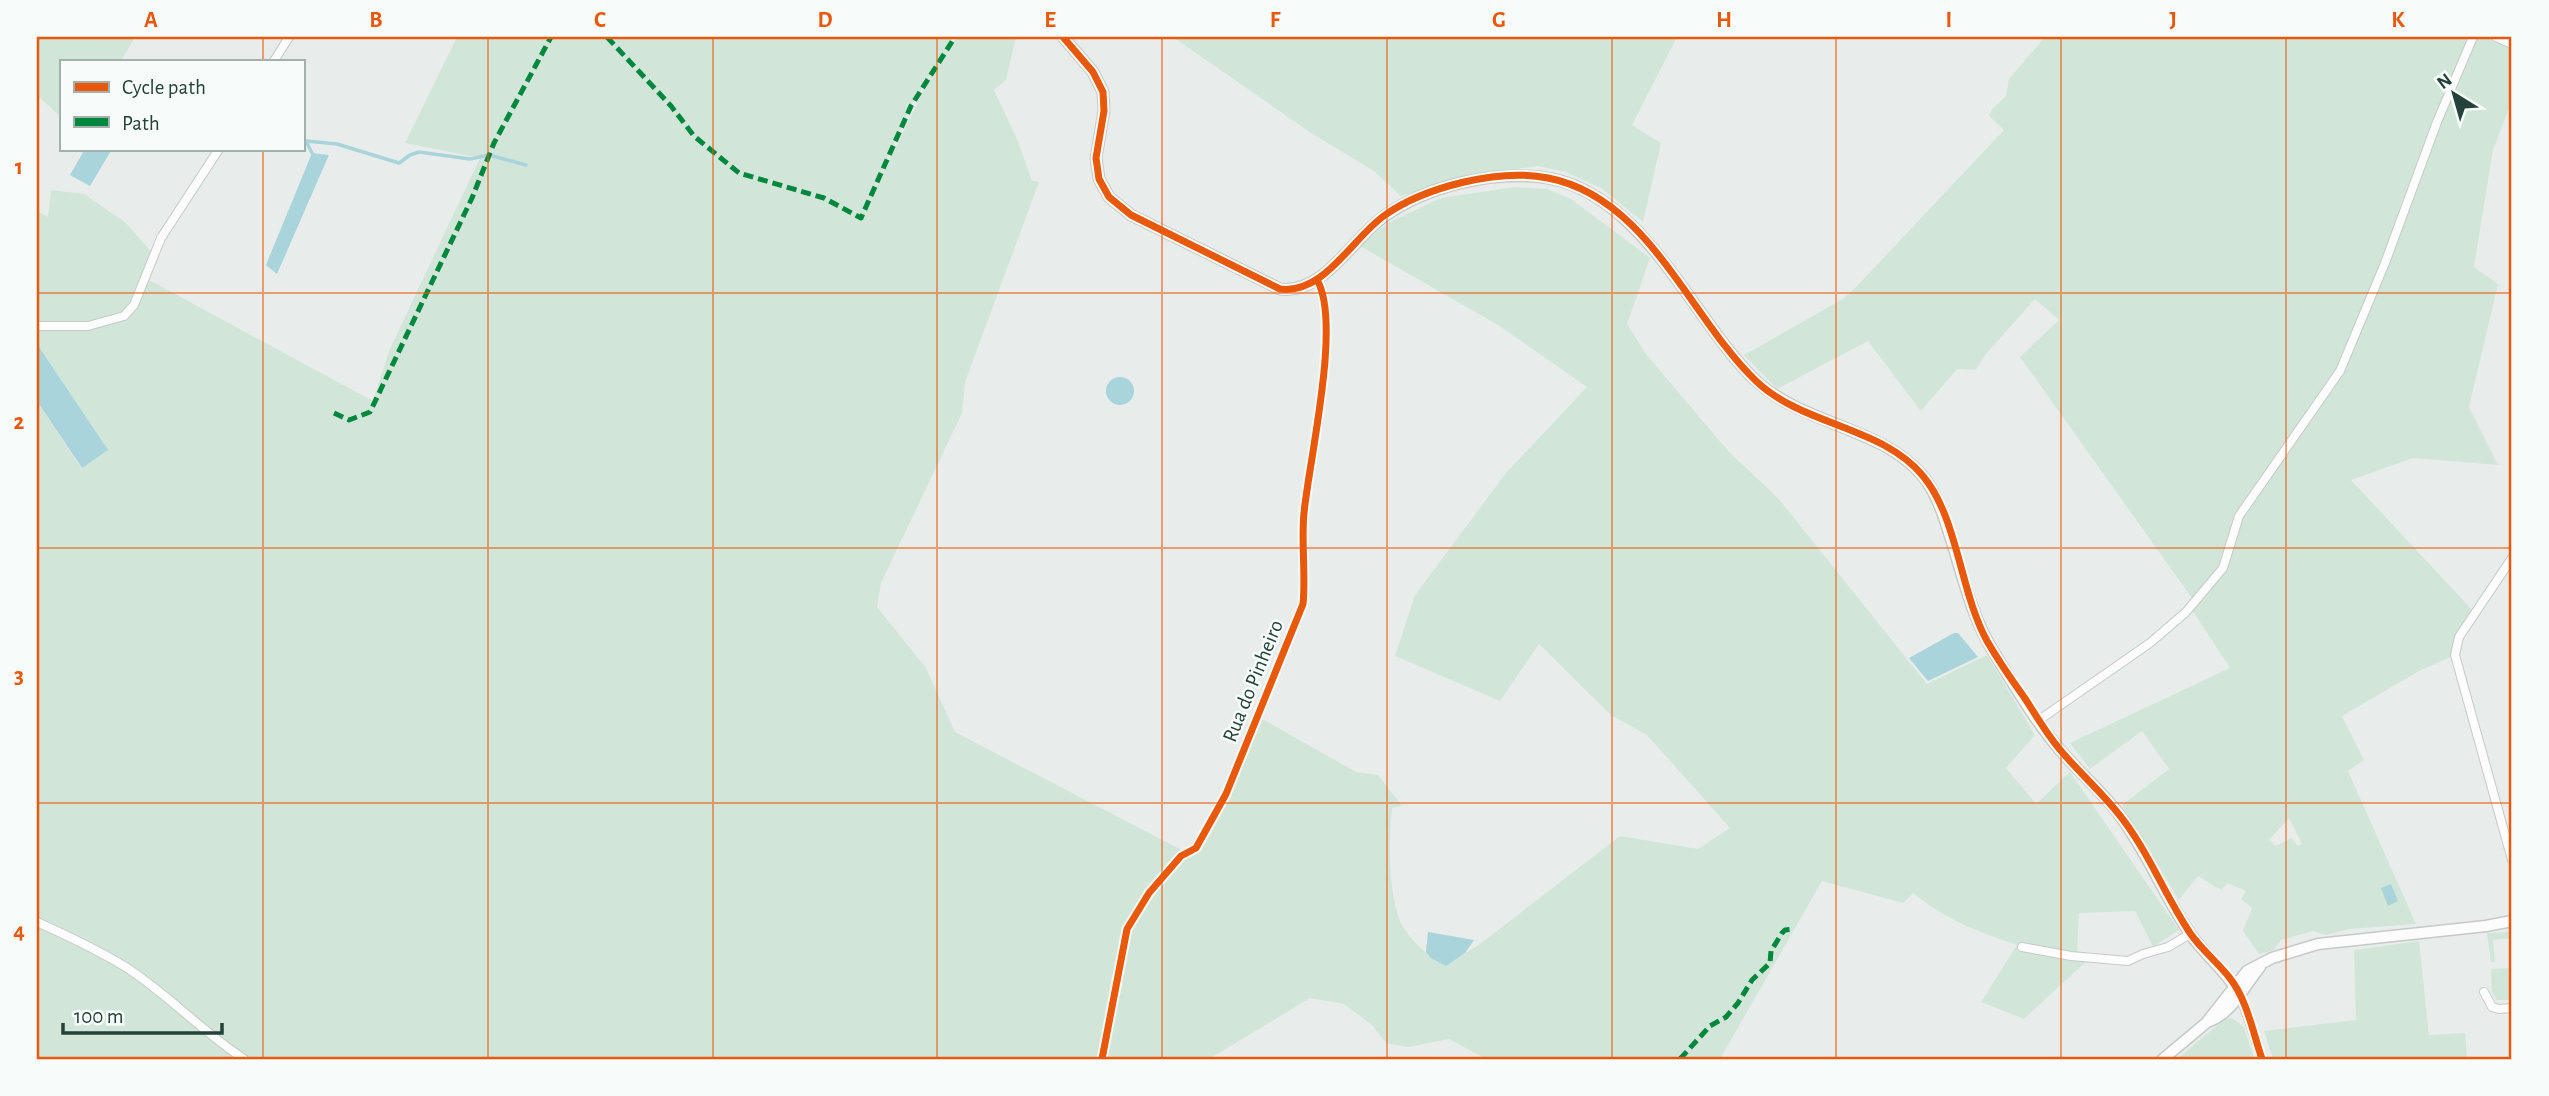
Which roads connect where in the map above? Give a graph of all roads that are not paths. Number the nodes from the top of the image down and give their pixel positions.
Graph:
1 (289, 37) edge
2 (1063, 37) edge
3 (2473, 37) edge
4 (2496, 37) edge
5 (2512, 44) edge
6 (275, 60) edge
7 (218, 150) edge
8 (1317, 280) junction
9 (37, 326) edge
10 (2512, 558) edge
11 (2039, 720) junction
12 (2512, 858) edge
13 (2512, 921) edge
14 (37, 922) edge
15 (2190, 934) junction
16 (2022, 947) dead end
17 (2238, 991) junction
18 (2484, 992) dead end
19 (2512, 1008) edge
20 (244, 1059) edge
21 (1102, 1059) edge
22 (2163, 1059) edge
23 (2262, 1059) edge

1 - 6 street
2 - 8 street
3 - 11 street
4 - 5 street
7 - 9 street
8 - 11 street
8 - 21 street, Rua do Pinheiro
10 - 12 street
11 - 15 street
13 - 17 street
14 - 20 street
15 - 16 street
15 - 17 street
17 - 22 street
17 - 23 street
18 - 19 street

